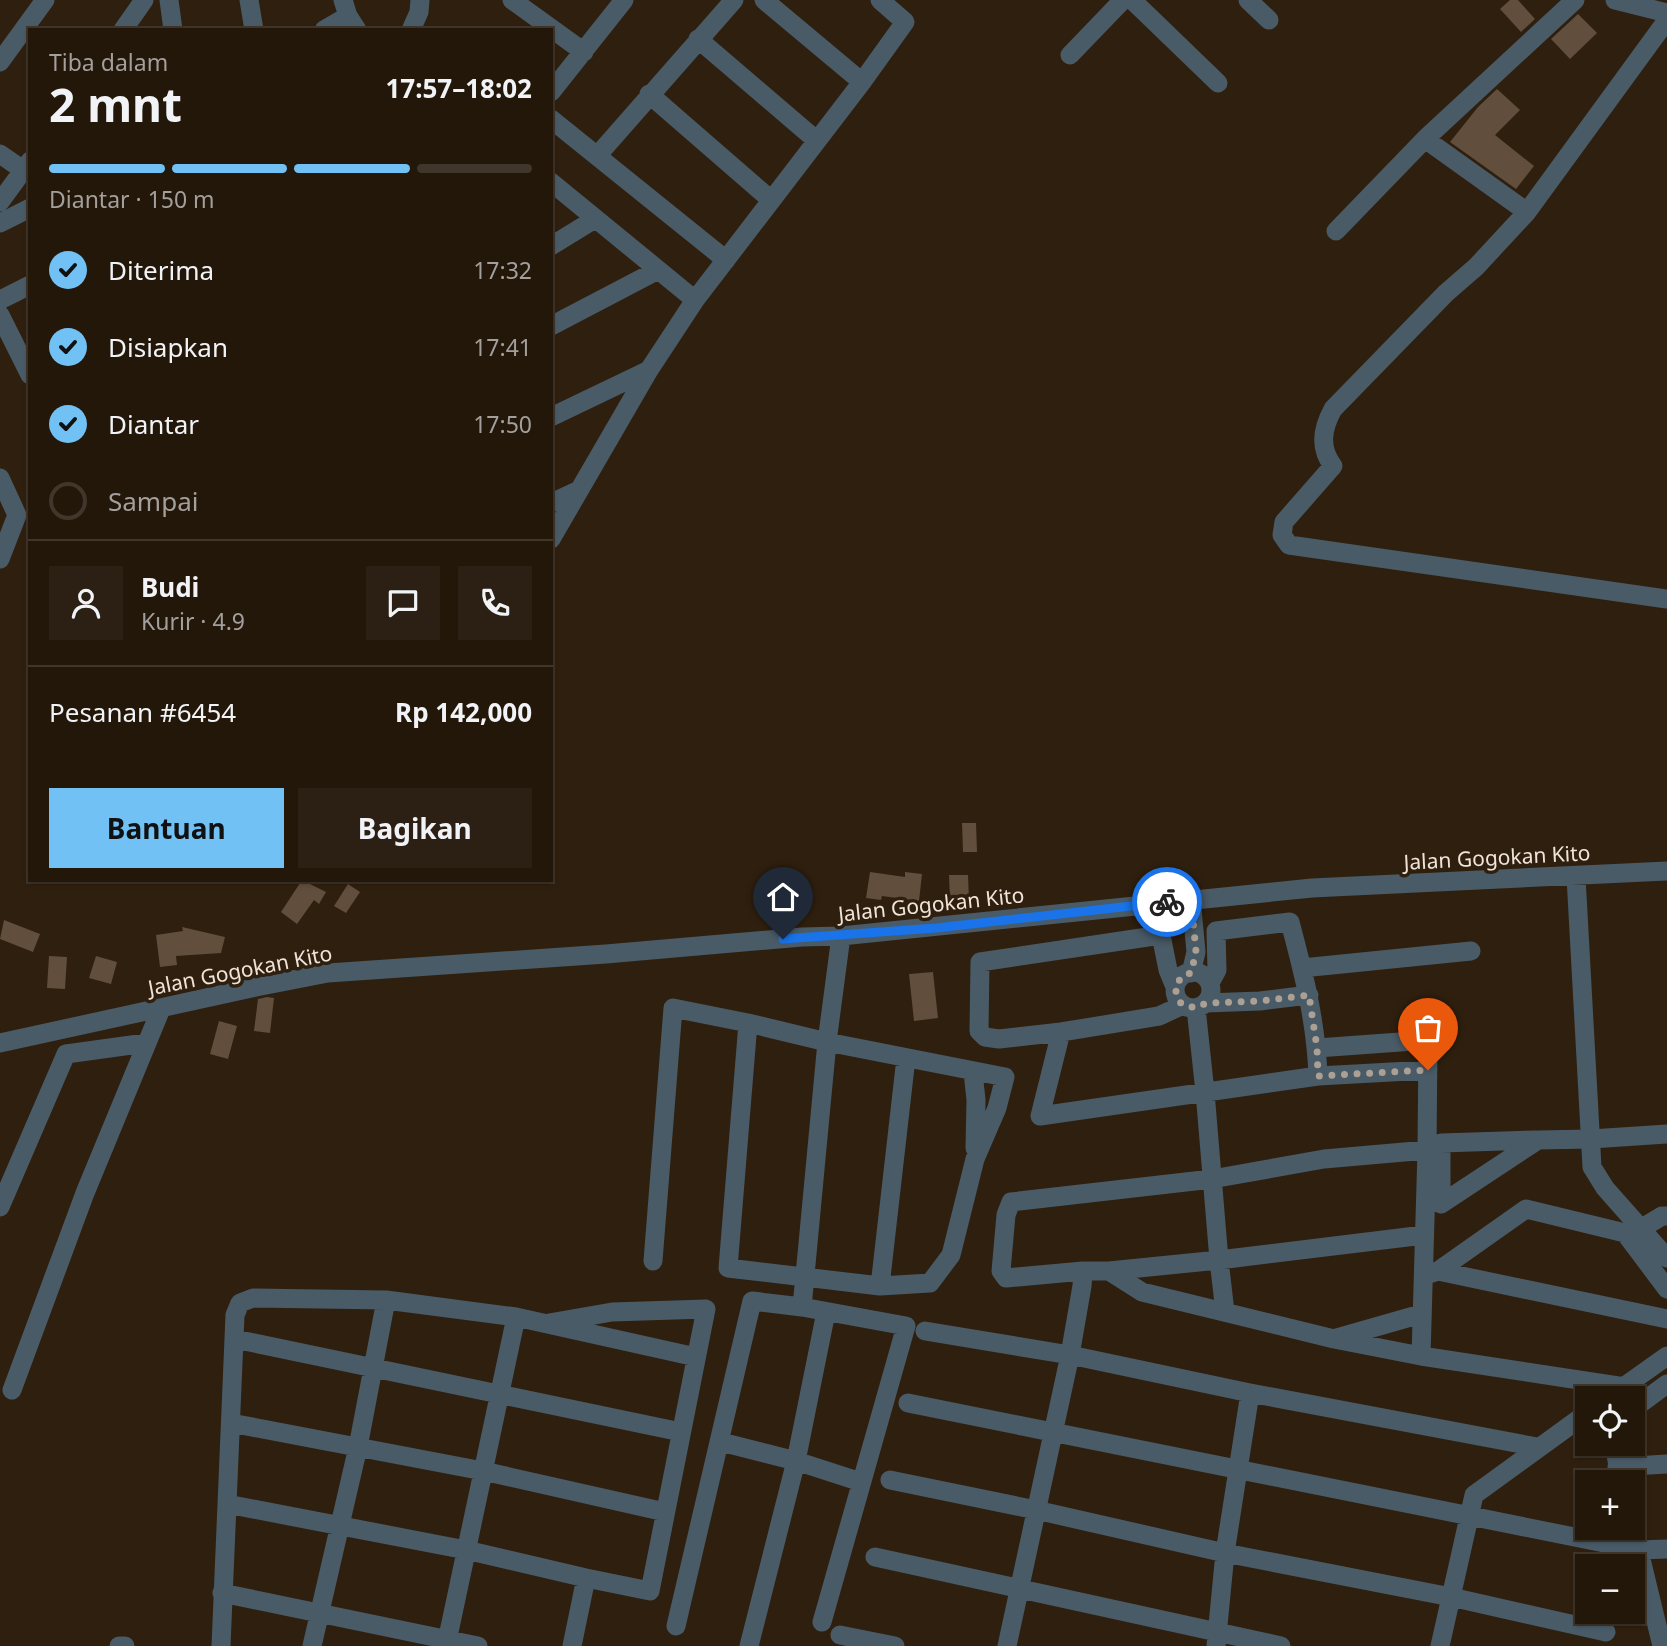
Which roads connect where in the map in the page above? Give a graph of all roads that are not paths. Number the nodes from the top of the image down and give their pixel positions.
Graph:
1 (45, 0) edge
2 (144, 0) edge
3 (169, 0) edge
4 (249, 0) edge
5 (420, 0) edge
6 (512, 0) edge
7 (624, 0) edge
8 (734, 0) edge
9 (764, 0) edge
10 (880, 0) edge
11 (1123, 0) edge
12 (1132, 0) edge
13 (1248, 0) edge
14 (1574, 0) edge
15 (1615, 0) edge
16 (1667, 13) edge
17 (349, 15) edge
18 (1269, 20) dead end
19 (1667, 20) edge
20 (417, 27) edge
21 (124, 28) edge
22 (173, 28) edge
23 (255, 28) edge
24 (327, 28) edge
25 (551, 28) edge
26 (553, 30) edge
27 (698, 39) junction
28 (584, 52) junction
29 (1070, 55) dead end
30 (0, 62) edge
31 (862, 82) junction
32 (1218, 83) dead end
33 (553, 90) edge
34 (649, 94) junction
35 (553, 121) edge
36 (1425, 139) junction
37 (816, 140) junction
38 (0, 155) edge
39 (597, 156) junction
40 (26, 165) edge
41 (553, 184) edge
42 (771, 200) junction
43 (0, 202) edge
44 (28, 209) edge
45 (1527, 212) junction
46 (595, 219) junction
47 (0, 223) edge
48 (1336, 231) dead end
49 (553, 245) edge
50 (726, 260) junction
51 (658, 270) junction
52 (28, 286) edge
53 (0, 300) edge
54 (695, 300) junction
55 (0, 315) edge
56 (553, 325) edge
57 (649, 370) junction
58 (28, 371) edge
59 (553, 416) edge
60 (0, 478) edge
61 (579, 490) junction
62 (553, 502) edge
63 (24, 517) edge
64 (553, 536) edge
65 (4, 538) edge
66 (0, 559) edge
67 (1667, 599) edge
68 (1666, 871) edge
69 (1576, 877) junction
70 (1191, 899) junction
71 (841, 936) junction
72 (1471, 951) dead end
73 (1302, 968) junction
74 (1191, 973) junction
75 (1210, 982) junction
76 (1309, 995) junction
77 (1190, 1001) junction
78 (160, 1009) junction
79 (748, 1023) junction
80 (1061, 1032) junction
81 (827, 1042) junction
82 (0, 1043) edge
83 (146, 1043) junction
84 (1317, 1048) junction
85 (906, 1058) junction
86 (1428, 1070) junction
87 (973, 1072) junction
88 (1318, 1076) junction
89 (1205, 1092) junction
90 (1667, 1134) edge
91 (1591, 1139) junction
92 (1538, 1140) junction
93 (1427, 1150) junction
94 (975, 1159) junction
95 (1212, 1179) junction
96 (0, 1207) edge
97 (1667, 1216) edge
98 (1642, 1228) junction
99 (1424, 1235) junction
100 (1667, 1258) edge
101 (653, 1261) dead end
102 (1219, 1261) junction
103 (1083, 1271) junction
104 (1109, 1271) junction
105 (1431, 1273) junction
106 (803, 1278) junction
107 (880, 1286) junction
108 (1667, 1289) edge
109 (386, 1300) junction
110 (802, 1307) junction
111 (827, 1312) junction
112 (1225, 1312) junction
113 (1420, 1314) junction
114 (516, 1317) junction
115 (1667, 1319) edge
116 (549, 1323) junction
117 (925, 1331) dead end
118 (235, 1339) junction
119 (1334, 1339) junction
120 (1070, 1354) junction
121 (1421, 1356) junction
122 (1667, 1356) edge
123 (696, 1357) junction
124 (374, 1367) junction
125 (1667, 1384) edge
126 (1618, 1386) edge
127 (1626, 1386) edge
128 (12, 1390) dead end
129 (1250, 1392) junction
130 (500, 1393) junction
131 (1645, 1400) edge
132 (908, 1403) dead end
133 (1575, 1421) edge
134 (231, 1423) junction
135 (681, 1432) junction
136 (1054, 1432) junction
137 (721, 1442) junction
138 (358, 1447) junction
139 (1538, 1447) junction
140 (796, 1461) junction
141 (1667, 1464) edge
142 (1237, 1468) junction
143 (1641, 1470) edge
144 (483, 1471) junction
145 (890, 1480) dead end
146 (861, 1482) junction
147 (226, 1504) junction
148 (1036, 1510) junction
149 (665, 1512) junction
150 (1468, 1517) junction
151 (340, 1525) junction
152 (1636, 1540) edge
153 (1667, 1549) edge
154 (466, 1550) junction
155 (1639, 1550) junction
156 (1225, 1553) junction
157 (875, 1557) dead end
158 (586, 1578) junction
159 (1020, 1589) junction
160 (222, 1593) junction
161 (1451, 1597) junction
162 (319, 1613) junction
163 (822, 1622) dead end
164 (676, 1626) dead end
165 (1662, 1627) edge
166 (1606, 1632) dead end
167 (840, 1635) dead end
168 (1217, 1639) edge
169 (446, 1643) edge
170 (119, 1646) edge
171 (125, 1646) edge
172 (221, 1646) edge
173 (312, 1646) edge
174 (478, 1646) edge
175 (572, 1646) edge
176 (749, 1646) edge
177 (895, 1646) edge
178 (1007, 1646) edge
179 (1281, 1646) edge
180 (1440, 1646) edge
181 (1662, 1646) edge

1 - 30 street
2 - 21 street
3 - 22 street
4 - 23 street
5 - 20 street
6 - 25 street
7 - 28 street
8 - 27 street
9 - 31 street
10 - 31 street
11 - 29 street
12 - 32 street
13 - 18 street
14 - 36 street
15 - 16 street
17 - 24 street
19 - 45 street
26 - 28 street
27 - 34 street
27 - 37 street
28 - 33 street
31 - 37 street
34 - 39 street
34 - 42 street
35 - 39 street
36 - 45 street
36 - 48 street
37 - 42 street
38 - 40 street
39 - 50 street
40 - 43 street
41 - 46 street
42 - 50 street
44 - 47 street
45 - 67 street
46 - 49 street
46 - 51 street
50 - 54 street
51 - 54 street
51 - 56 street
52 - 53 street
54 - 57 street
55 - 58 street
57 - 59 street
57 - 61 street
60 - 63 street
61 - 62 street
61 - 64 street
63 - 65 street
65 - 66 street
68 - 69 street, Jalan Gogokan Kito
69 - 70 street, Jalan Gogokan Kito
69 - 91 street
70 - 71 street, Jalan Gogokan Kito
70 - 74 street
71 - 78 street, Jalan Gogokan Kito
71 - 81 street
72 - 73 street
73 - 75 street
73 - 76 street
74 - 75 street
74 - 77 street
75 - 77 street
76 - 77 street
76 - 84 street
77 - 80 street
77 - 80 street
77 - 89 street
78 - 82 street, Jalan Gogokan Kito
78 - 83 street
79 - 81 street
79 - 101 street
79 - 106 street
80 - 89 street
81 - 85 street
81 - 106 street
83 - 96 street
83 - 128 street
84 - 86 street
84 - 88 street
85 - 87 street
85 - 107 street
86 - 88 street
86 - 93 street
87 - 94 street
87 - 94 street
88 - 89 street
89 - 95 street
90 - 91 street
91 - 92 street
91 - 98 street
92 - 92 street
93 - 95 street
93 - 99 street
94 - 107 street
95 - 102 street
95 - 103 street
97 - 98 street
98 - 100 street
99 - 102 street
99 - 105 street
102 - 104 street
102 - 112 street
103 - 104 street
103 - 120 street
104 - 112 street
105 - 108 street
105 - 113 street
105 - 115 street
106 - 107 street
106 - 110 street
109 - 114 street
109 - 118 street
109 - 124 street
110 - 111 street
110 - 137 street
111 - 140 street
111 - 146 street
112 - 119 street
113 - 119 street
113 - 121 street
114 - 116 street
114 - 130 street
116 - 123 street
116 - 123 street
117 - 120 street
118 - 124 street
118 - 134 street
119 - 121 street
120 - 129 street
120 - 136 street
121 - 126 street
122 - 127 street
123 - 135 street
124 - 130 street
124 - 138 street
125 - 131 street
129 - 139 street
129 - 142 street
130 - 135 street
130 - 144 street
132 - 136 street
133 - 139 street
134 - 138 street
134 - 147 street
135 - 149 street
136 - 142 street
136 - 148 street
137 - 140 street
137 - 164 street
138 - 144 street
138 - 151 street
139 - 150 street
140 - 146 street
140 - 176 street
141 - 143 street
142 - 150 street
142 - 156 street
144 - 149 street
144 - 154 street
145 - 148 street
146 - 163 street
147 - 151 street
147 - 160 street
148 - 156 street
148 - 159 street
149 - 158 street
150 - 155 street
150 - 161 street
151 - 154 street
151 - 162 street
152 - 155 street
153 - 155 street
154 - 158 street
154 - 169 street
155 - 165 street
156 - 161 street
156 - 168 street
157 - 159 street
158 - 175 street
159 - 168 street
159 - 178 street
160 - 162 street
160 - 172 street
161 - 166 street
161 - 180 street
162 - 169 street
162 - 173 street
165 - 181 street
167 - 177 street
168 - 179 street
169 - 174 street
170 - 171 street

